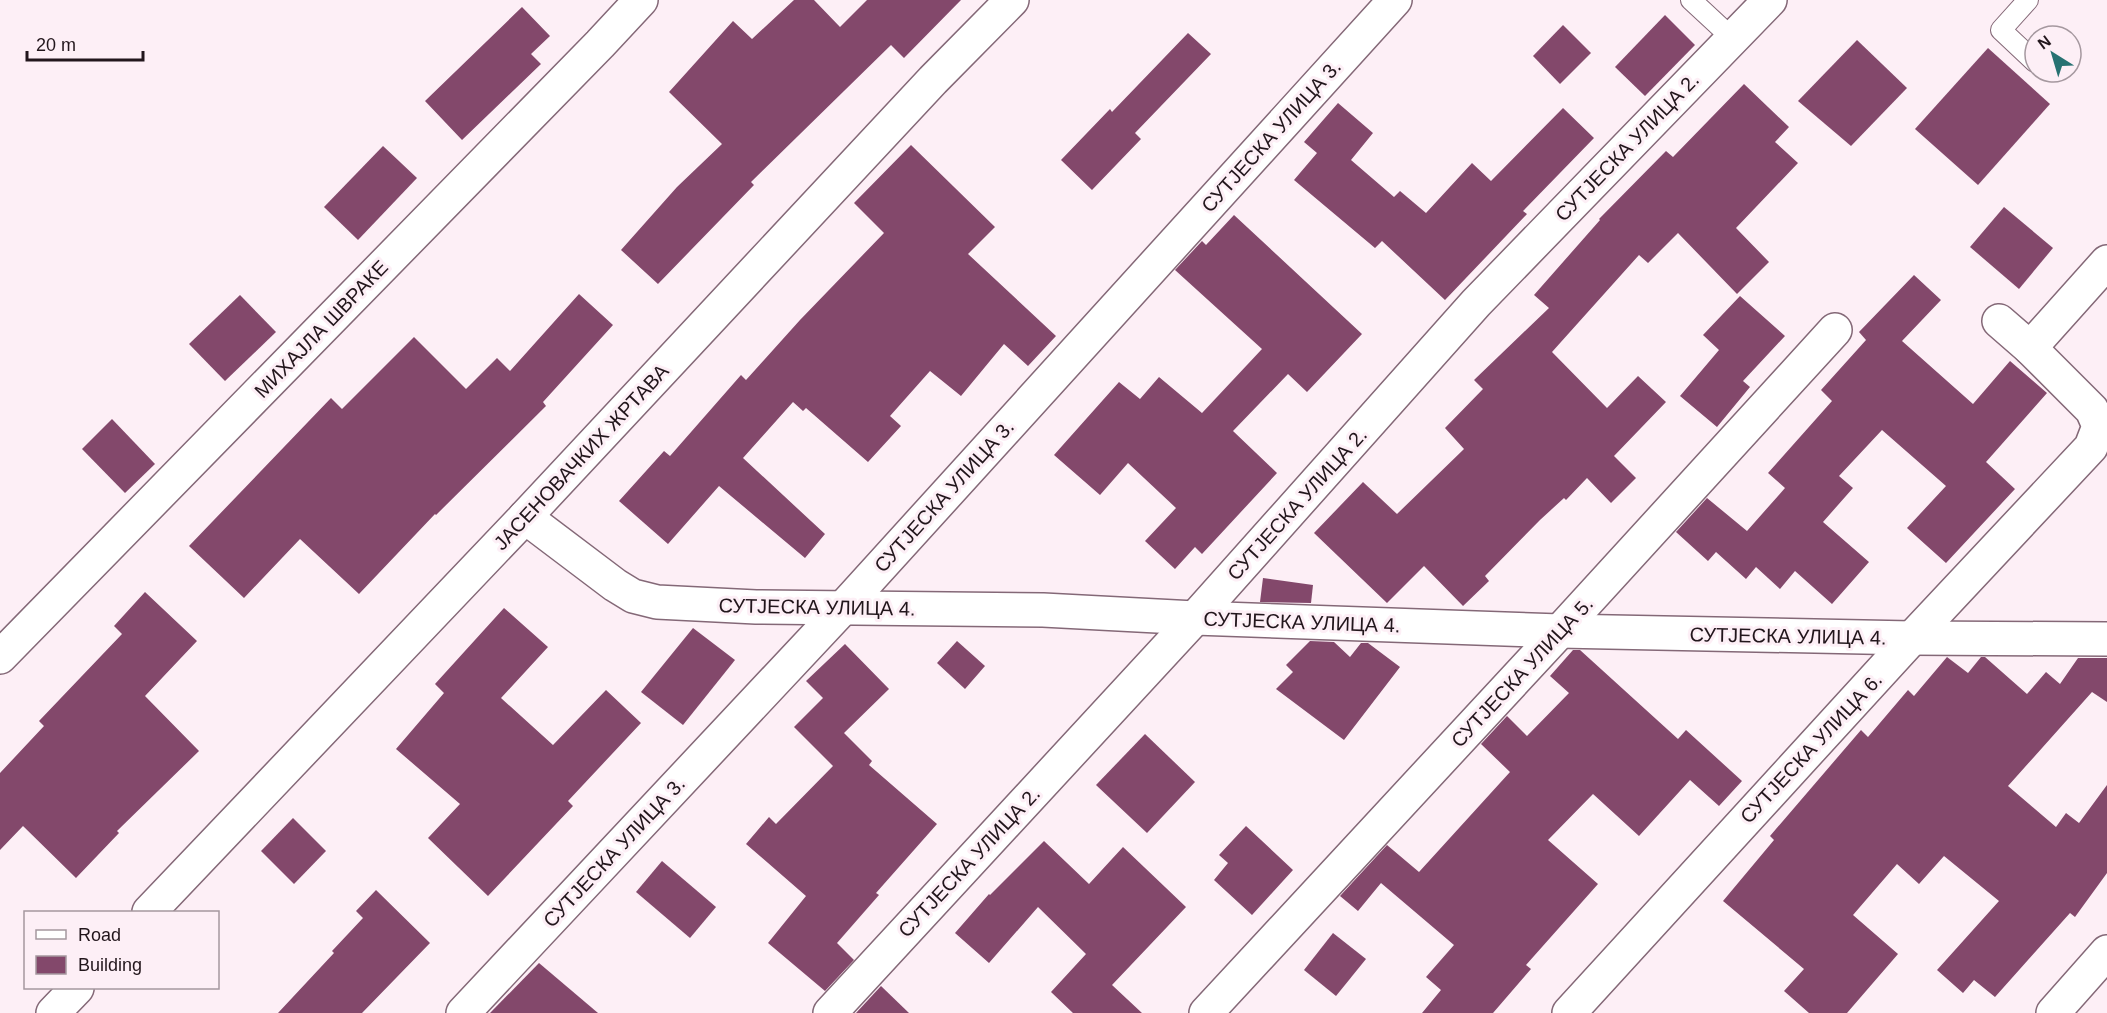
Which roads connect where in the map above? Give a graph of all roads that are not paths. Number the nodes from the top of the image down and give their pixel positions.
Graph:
1 (641, 0) edge
2 (1012, 0) edge
3 (1395, 0) edge
4 (1691, 0) edge
5 (1770, 0) edge
6 (2028, 0) edge
7 (1732, 39) junction
8 (2023, 51) edge
9 (2107, 262) edge
10 (1999, 321) dead end
11 (1834, 330) dead end
12 (2030, 348) junction
13 (525, 517) junction
14 (842, 609) junction
15 (1195, 618) junction
16 (1560, 631) junction
17 (1912, 638) junction
18 (2107, 639) edge
19 (0, 657) edge
20 (150, 911) edge
21 (2107, 952) edge
22 (75, 989) edge
23 (53, 1013) edge
24 (463, 1013) edge
25 (830, 1013) edge
26 (1206, 1013) edge
27 (1569, 1013) edge
28 (2054, 1013) edge

1 - 19 street, МИХАЈЛА ШВРАКЕ
2 - 13 street, ЈАСЕНОВАЧКИХ ЖРТАВА
3 - 14 street, СУТЈЕСКА УЛИЦА 3.
4 - 7 lane
5 - 7 street, СУТЈЕСКА УЛИЦА 2.
6 - 8 lane
7 - 15 street, СУТЈЕСКА УЛИЦА 2.
9 - 12 street
10 - 12 street, СУТЈЕСКА УЛИЦА 6.
11 - 16 street, СУТЈЕСКА УЛИЦА 5.
12 - 17 street, СУТЈЕСКА УЛИЦА 6.
13 - 14 street, СУТЈЕСКА УЛИЦА 4.
13 - 20 street, ЈАСЕНОВАЧКИХ ЖРТАВА
14 - 15 street, СУТЈЕСКА УЛИЦА 4.
14 - 24 street, СУТЈЕСКА УЛИЦА 3.
15 - 16 street, СУТЈЕСКА УЛИЦА 4.
15 - 25 street, СУТЈЕСКА УЛИЦА 2.
16 - 17 street, СУТЈЕСКА УЛИЦА 4.
16 - 26 street, СУТЈЕСКА УЛИЦА 5.
17 - 18 street, СУТЈЕСКА УЛИЦА 4.
17 - 27 street, СУТЈЕСКА УЛИЦА 6.
21 - 28 street
22 - 23 street

